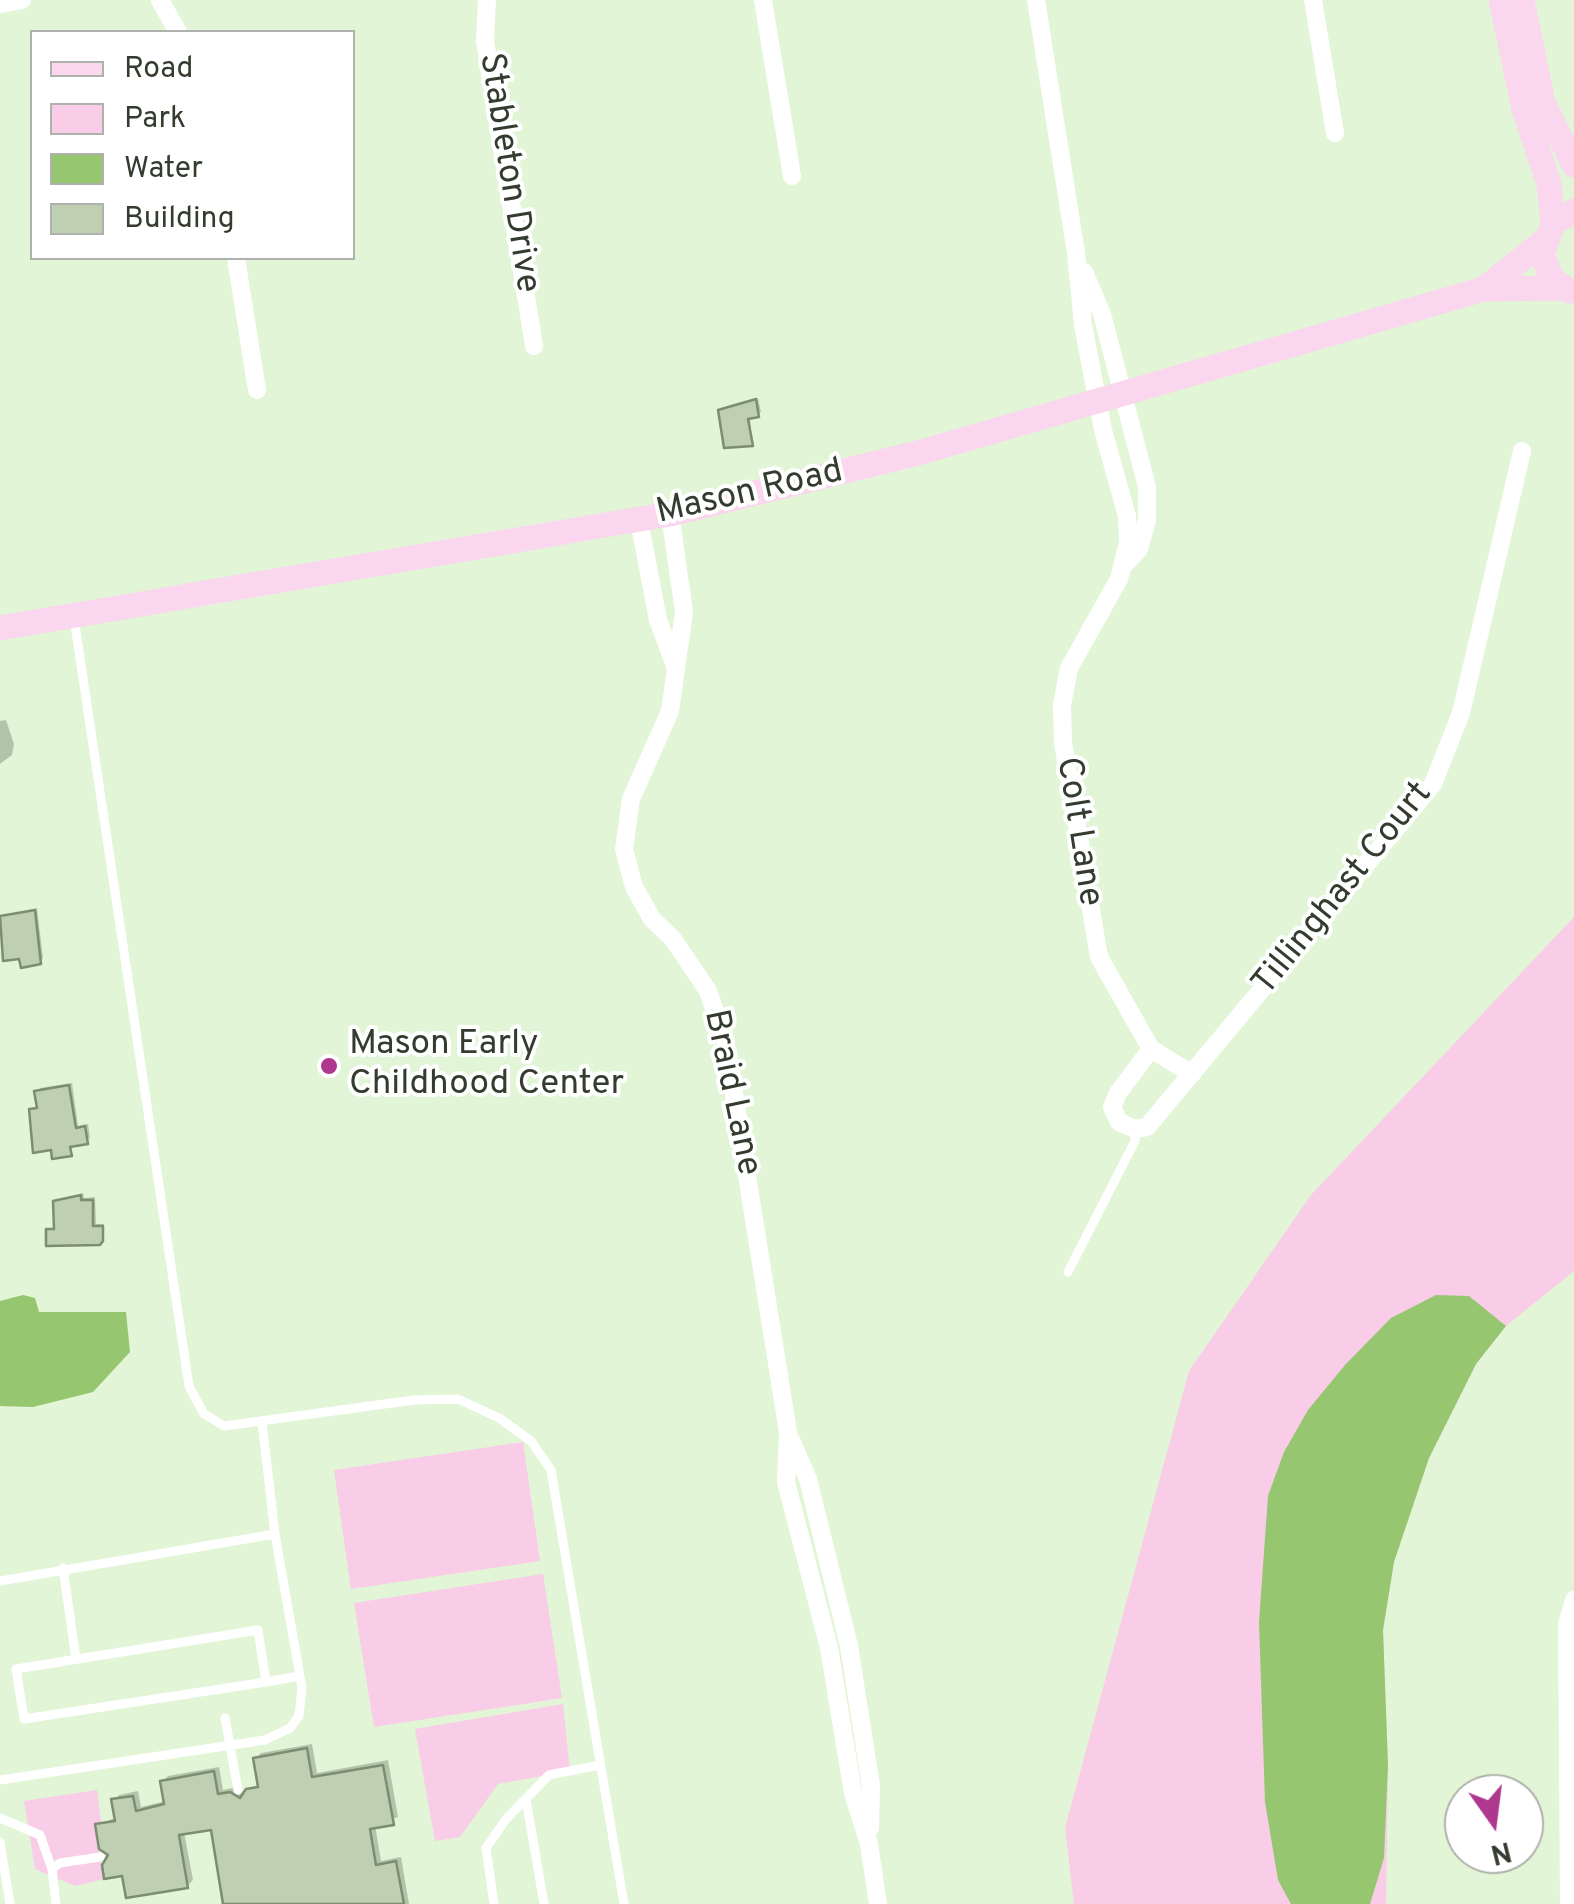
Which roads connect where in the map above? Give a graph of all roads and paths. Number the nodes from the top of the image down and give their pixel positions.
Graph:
1 (22, 0) edge
2 (160, 0) edge
3 (488, 0) edge
4 (764, 0) edge
5 (1036, 0) edge
6 (1313, 0) edge
7 (1501, 0) edge
8 (1522, 0) edge
9 (0, 4) edge
10 (177, 30) edge
11 (1335, 133) dead end
12 (1574, 165) edge
13 (792, 176) dead end
14 (1557, 225) edge
15 (1076, 254) junction
16 (236, 260) edge
17 (1484, 289) junction
18 (1568, 290) edge
19 (534, 346) dead end
20 (258, 390) dead end
21 (1124, 395) junction
22 (1098, 402) junction
23 (1522, 451) dead end
24 (670, 514) junction
25 (639, 520) junction
26 (1123, 567) junction
27 (74, 616) junction
28 (0, 628) edge
29 (676, 667) junction
30 (1150, 1049) junction
31 (1192, 1074) junction
32 (1134, 1129) junction
33 (1068, 1272) dead end
34 (262, 1422) junction
35 (788, 1432) junction
36 (275, 1534) junction
37 (63, 1568) junction
38 (0, 1581) edge
39 (1574, 1600) edge
40 (848, 1646) junction
41 (829, 1648) junction
42 (76, 1659) junction
43 (300, 1676) junction
44 (266, 1682) junction
45 (225, 1718) dead end
46 (230, 1746) junction
47 (600, 1765) junction
48 (0, 1780) edge
49 (238, 1790) dead end
50 (526, 1798) junction
51 (0, 1818) edge
52 (0, 1842) edge
53 (869, 1844) junction
54 (100, 1857) dead end
55 (52, 1869) junction
56 (10, 1904) edge
57 (56, 1904) edge
58 (494, 1904) edge
59 (544, 1904) edge
60 (624, 1904) edge
61 (878, 1904) edge
62 (1569, 1904) edge

1 - 9 street
2 - 10 street
3 - 19 street, Stableton Drive
4 - 13 street
5 - 15 street
6 - 11 street
7 - 14 main road
8 - 12 main road
14 - 17 main road, Mason Road
14 - 18 main road
15 - 21 street, Colt Lane
15 - 22 street, Colt Lane
16 - 20 street
17 - 18 main road, Mason Road
17 - 21 main road, Mason Road
21 - 22 main road, Mason Road
21 - 26 street, Colt Lane
22 - 24 main road, Mason Road
22 - 26 street, Colt Lane
23 - 31 street, Tillinghast Court
24 - 25 main road, Mason Road
24 - 29 street, Braid Lane
25 - 27 main road, Mason Road
25 - 29 street
26 - 30 street, Colt Lane
27 - 28 main road, Mason Road
27 - 34 lane
29 - 35 street, Braid Lane
30 - 31 street, Colt Lane
30 - 32 street
31 - 32 street, Tillinghast Court
32 - 33 lane
34 - 36 lane
34 - 47 lane
35 - 40 street, Braid Lane
35 - 41 street, Braid Lane
36 - 37 lane
36 - 43 lane
37 - 38 lane
37 - 42 lane
39 - 62 street
40 - 41 lane
40 - 53 street, Braid Lane
41 - 53 street, Braid Lane
42 - 44 lane
42 - 44 lane
43 - 44 lane
43 - 46 lane
45 - 46 lane
46 - 48 lane
46 - 49 lane
47 - 50 lane
47 - 60 lane
50 - 58 lane
50 - 59 lane
51 - 55 lane
52 - 56 lane
53 - 61 street, Braid Lane
54 - 55 lane
55 - 57 lane

